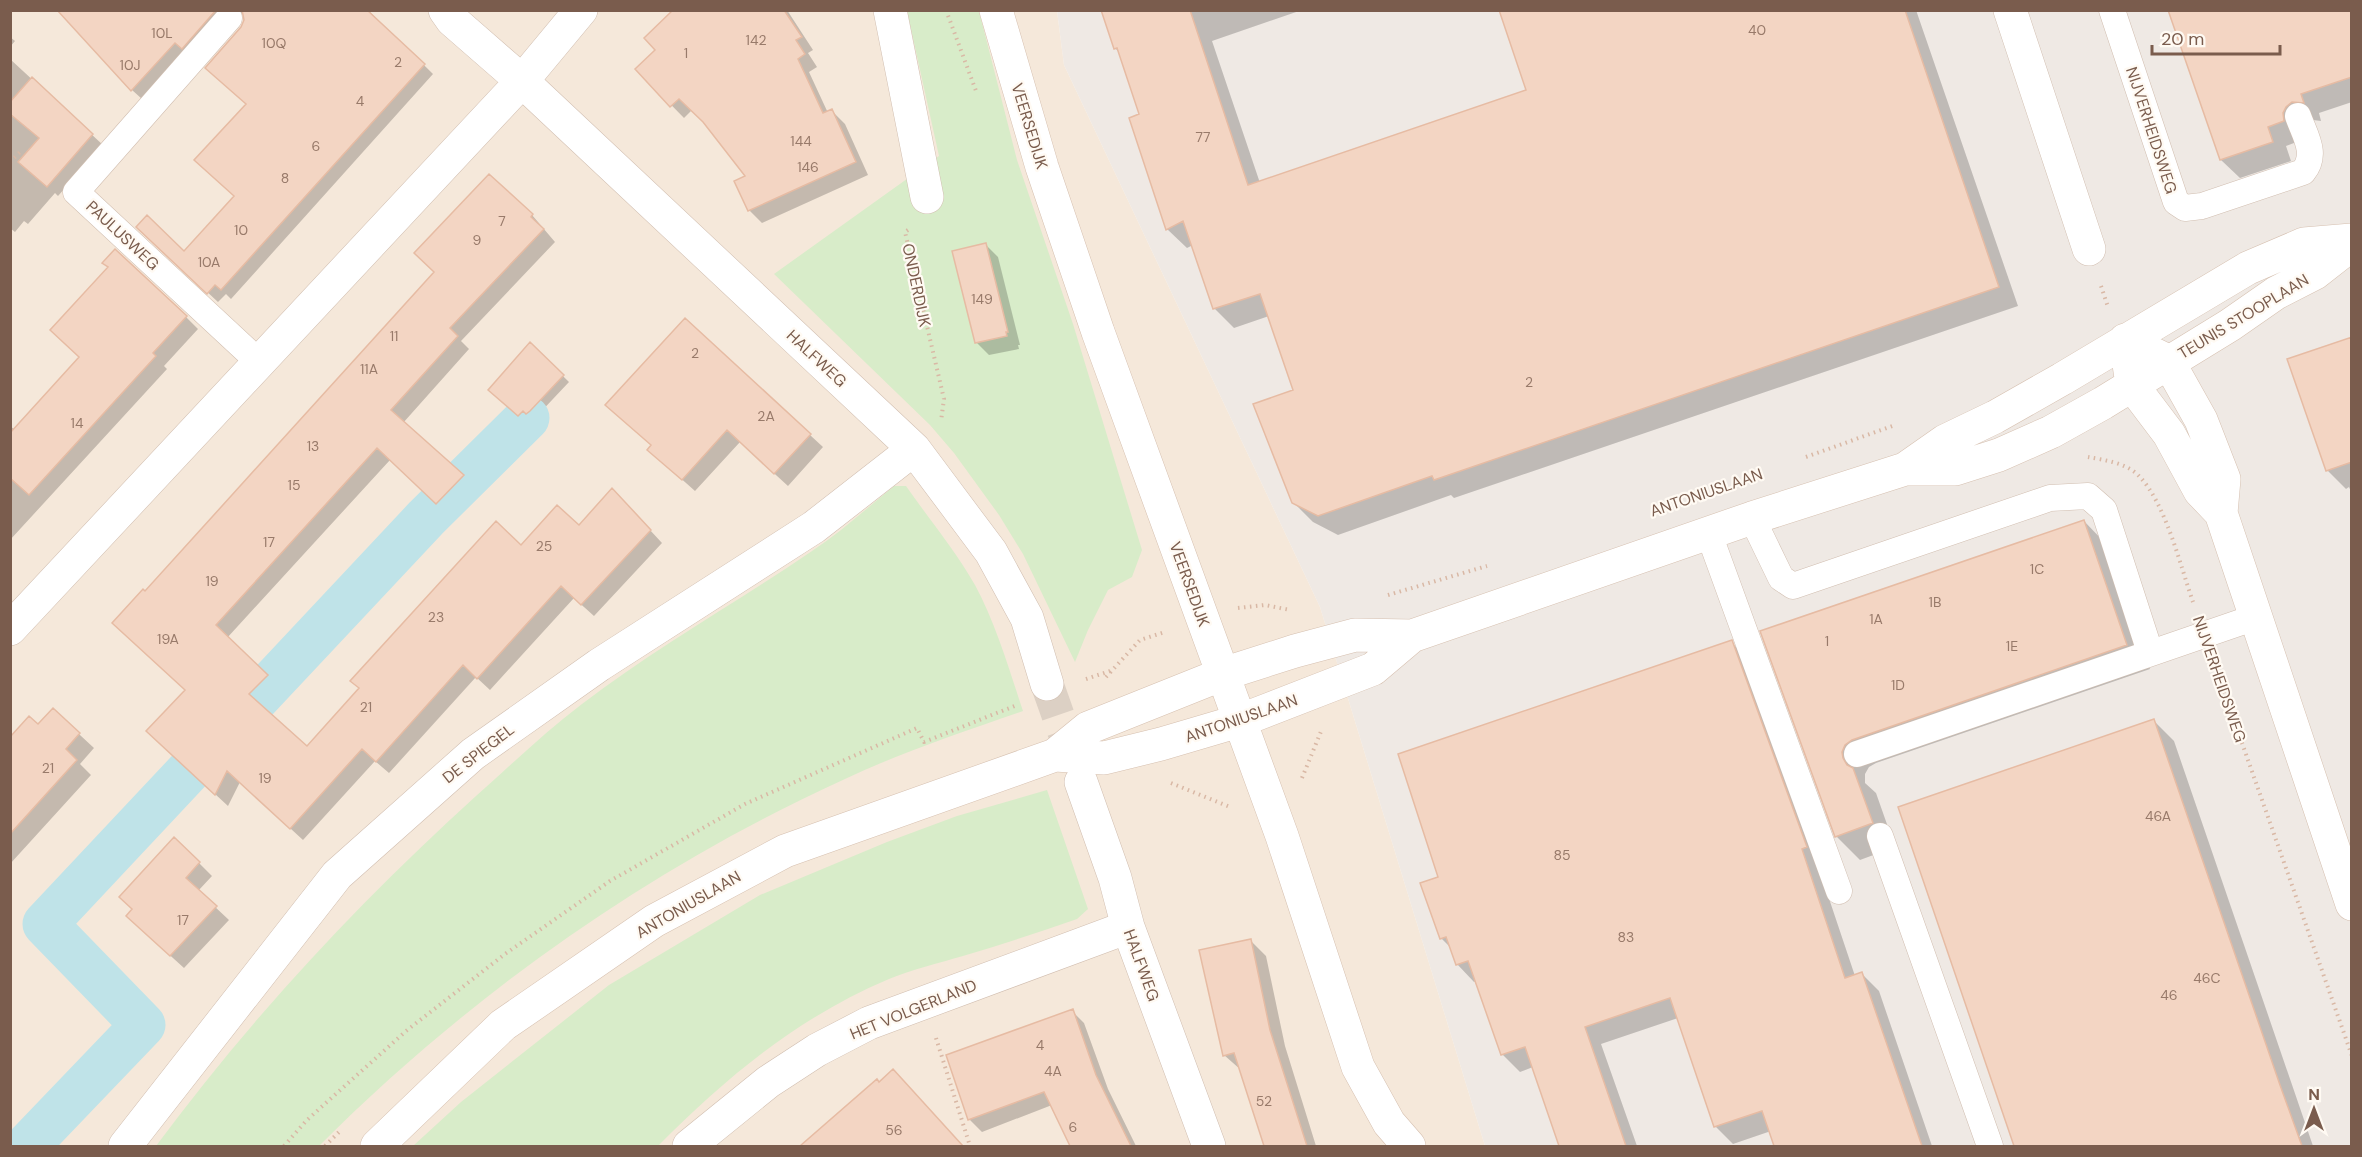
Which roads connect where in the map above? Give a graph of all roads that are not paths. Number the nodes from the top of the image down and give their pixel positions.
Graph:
1 (445, 10) edge
2 (581, 10) edge
3 (890, 10) edge
4 (996, 10) edge
5 (2010, 10) edge
6 (2112, 10) edge
7 (229, 18) dead end
8 (522, 81) junction
9 (2298, 116) dead end
10 (927, 196) road end
11 (2352, 242) edge
12 (2089, 249) dead end
13 (2125, 340) junction
14 (2168, 361) junction
15 (260, 363) junction
16 (2132, 385) junction
17 (914, 449) junction
18 (1905, 469) junction
19 (2221, 513) junction
20 (1752, 518) junction
21 (1709, 534) junction
22 (2256, 617) junction
23 (10, 629) edge
24 (1412, 636) junction
25 (2150, 652) junction
26 (1222, 674) junction
27 (1047, 684) tunnel mouth
28 (1239, 721) junction
29 (1857, 754) dead end
30 (1054, 755) junction
31 (1081, 782) tunnel mouth
32 (1880, 836) dead end
33 (1839, 891) dead end
34 (2352, 904) edge
35 (1128, 927) junction
36 (125, 1146) edge
37 (377, 1146) edge
38 (689, 1146) edge
39 (1209, 1146) edge
40 (1409, 1146) edge
41 (1990, 1146) edge

1 - 8 street, HALFWEG
2 - 8 street
3 - 10 street
4 - 26 street, VEERSEDIJK
5 - 12 street
6 - 9 lane, NIJVERHEIDSWEG
7 - 15 lane, PAULUSWEG
8 - 15 street
8 - 17 street, HALFWEG
11 - 13 street, TEUNIS STOOPLAAN
11 - 14 street, TEUNIS STOOPLAAN
13 - 14 street
13 - 16 street
13 - 18 street, ANTONIUSLAAN
14 - 16 street, TEUNIS STOOPLAAN
14 - 19 street
15 - 23 street
16 - 18 street, ANTONIUSLAAN
16 - 19 street
17 - 27 street, HALFWEG
17 - 36 street, DE SPIEGEL
18 - 20 street, ANTONIUSLAAN
19 - 22 street
20 - 21 street, ANTONIUSLAAN
20 - 25 lane
21 - 24 street, ANTONIUSLAAN
21 - 33 lane
22 - 25 lane
22 - 34 street
24 - 26 street, ANTONIUSLAAN
24 - 28 street, ANTONIUSLAAN
25 - 29 lane
26 - 28 street, VEERSEDIJK
26 - 30 street, ANTONIUSLAAN
28 - 30 street, ANTONIUSLAAN
28 - 40 street, VEERSEDIJK
30 - 37 street, ANTONIUSLAAN
31 - 35 street, HALFWEG
32 - 41 lane
35 - 38 street, HET VOLGERLAND
35 - 39 street, HALFWEG

